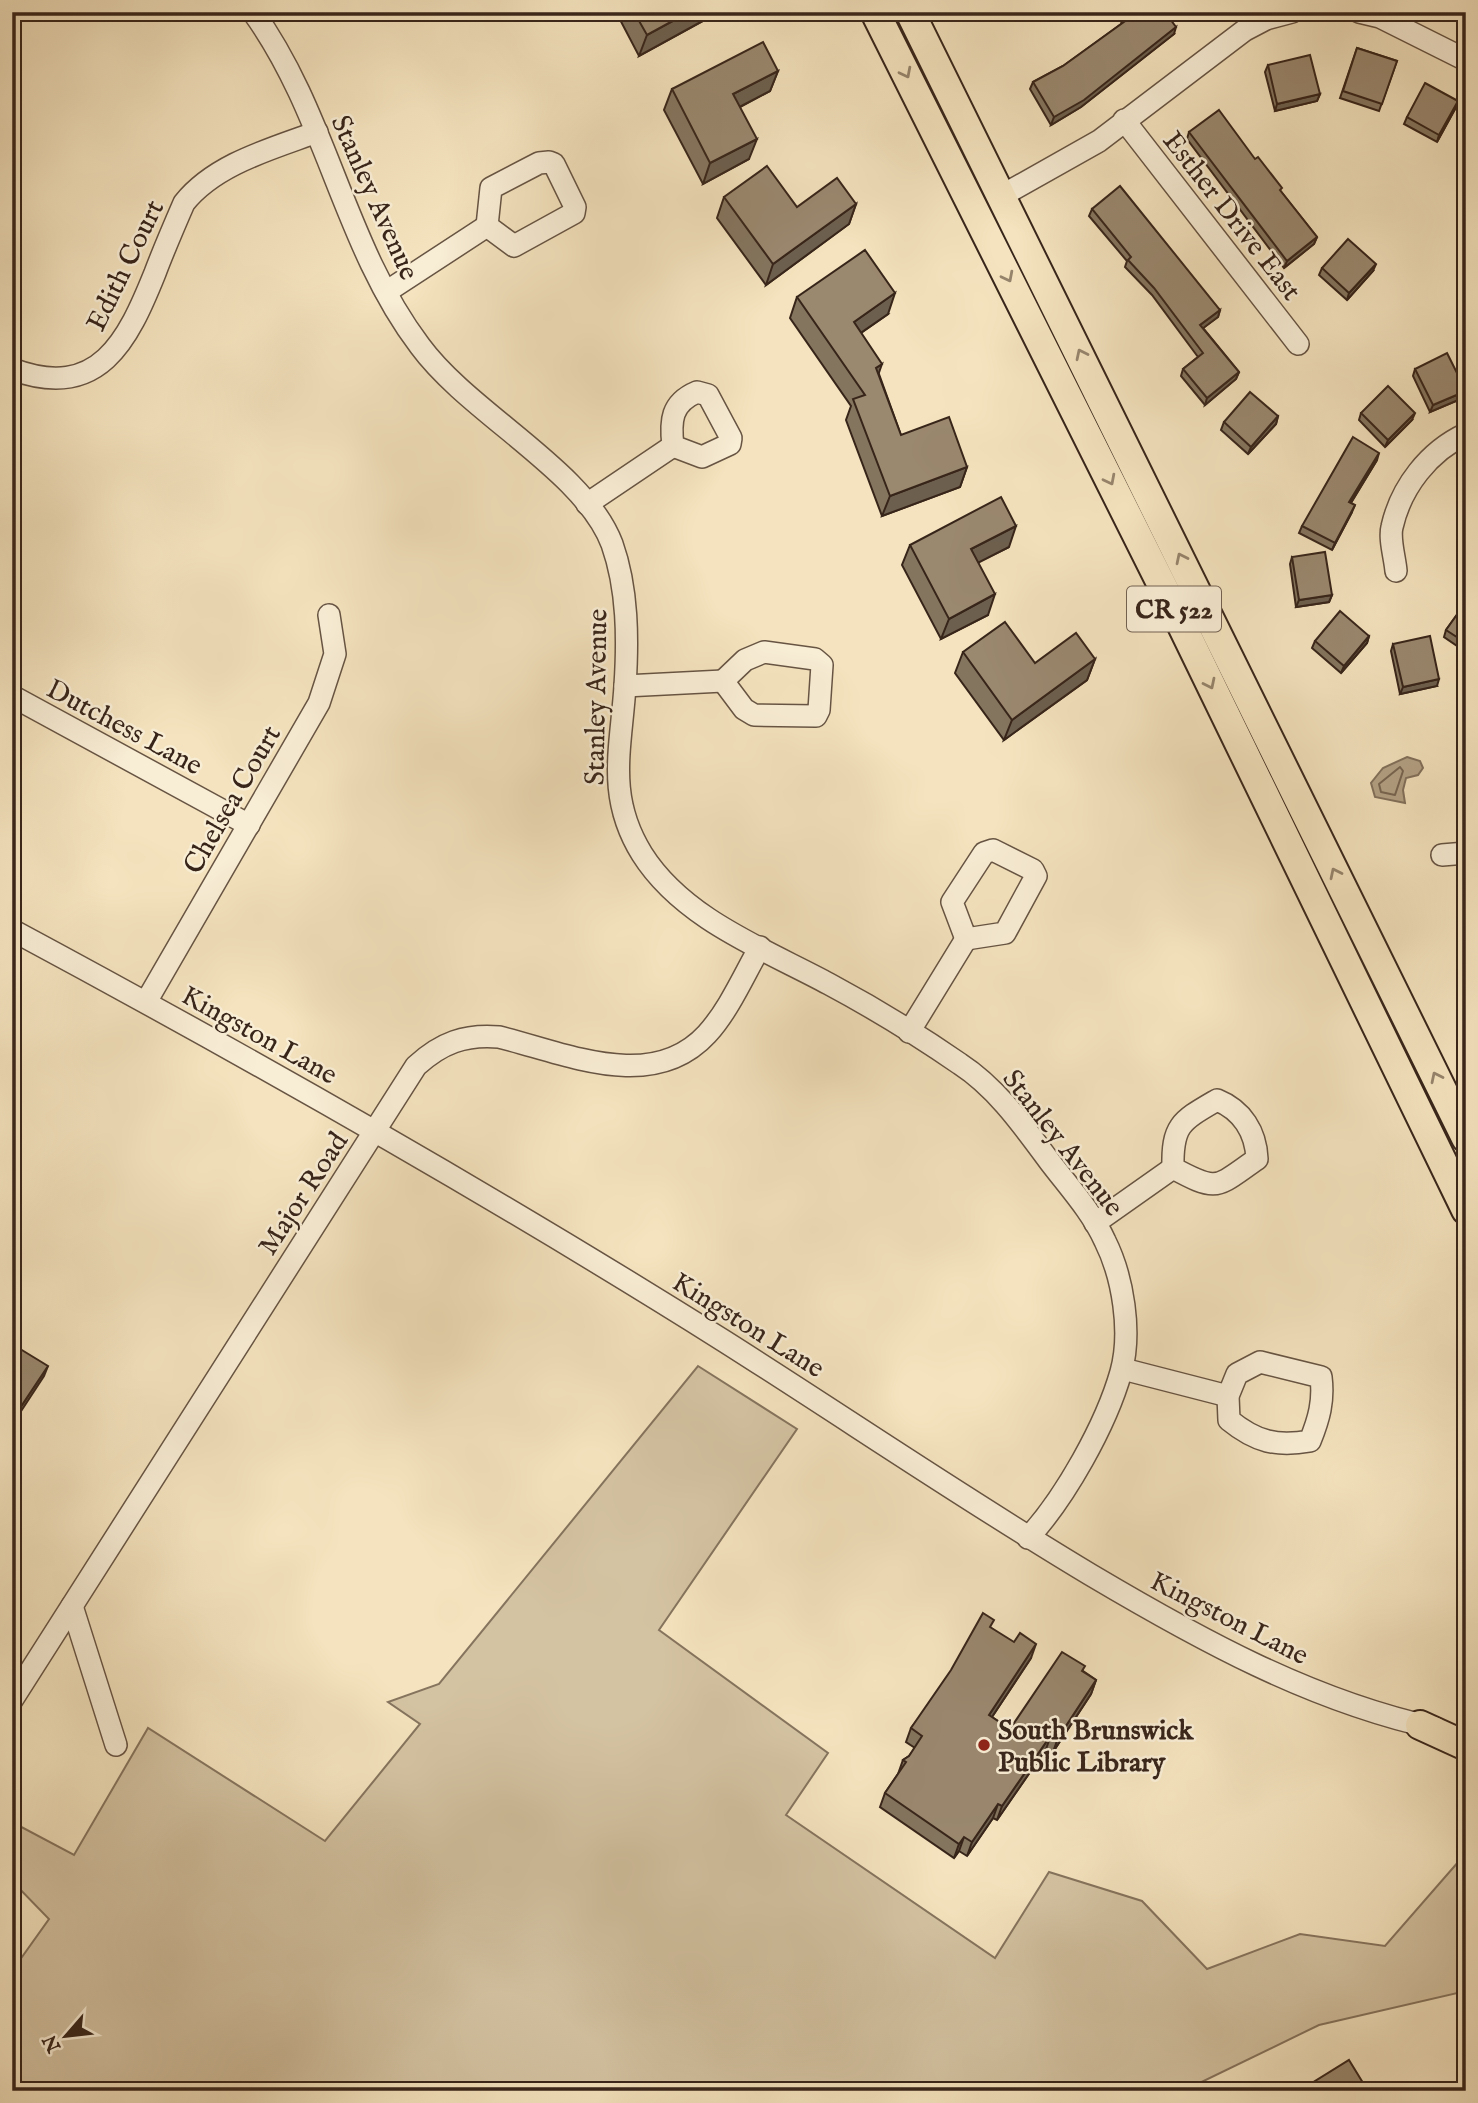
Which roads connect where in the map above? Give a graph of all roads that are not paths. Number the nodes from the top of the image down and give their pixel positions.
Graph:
1 (253, 12) edge
2 (875, 12) edge
3 (910, 12) edge
4 (1359, 12) edge
5 (1284, 13) edge
6 (1466, 60) edge
7 (1124, 120) junction
8 (317, 132) junction
9 (1003, 195) junction
10 (486, 226) junction
11 (386, 292) junction
12 (1297, 344) dead end
13 (12, 369) edge
14 (1466, 434) edge
15 (673, 446) dead end
16 (587, 503) junction
17 (1396, 571) dead end
18 (329, 615) dead end
19 (723, 681) junction
20 (625, 686) junction
21 (12, 696) edge
22 (249, 825) junction
23 (1466, 853) edge
24 (1442, 855) dead end
25 (12, 930) edge
26 (966, 939) junction
27 (760, 947) junction
28 (146, 1002) junction
29 (909, 1032) junction
30 (374, 1132) junction
31 (1466, 1138) edge
32 (1173, 1168) junction
33 (1466, 1210) edge
34 (1095, 1223) junction
35 (1122, 1369) junction
36 (1228, 1396) junction
37 (1028, 1538) junction
38 (72, 1606) junction
39 (12, 1700) edge
40 (1420, 1725) junction
41 (1466, 1735) edge
42 (116, 1745) dead end
43 (1466, 1746) edge

1 - 8 street, Stanley Avenue
2 -> 33 main road, CR 522
3 - 9 main road, CR 522
4 - 6 street
5 - 7 street
7 - 9 street
7 - 12 street, Esther Drive East
8 - 11 street, Stanley Avenue
8 - 13 street, Edith Court
31 -> 9 main road, CR 522
10 - 10 street
10 - 11 street
11 - 16 street, Stanley Avenue
14 - 17 street
15 - 16 street
16 - 20 street, Stanley Avenue
18 - 22 street, Chelsea Court
19 - 19 street
19 - 20 street
20 - 27 street, Stanley Avenue
21 - 22 street, Dutchess Lane
22 - 28 street, Chelsea Court
23 - 24 street
25 - 28 street, Kingston Lane
26 - 26 street
26 - 29 street
27 - 29 street, Stanley Avenue
27 - 30 street, Major Road
28 - 30 street, Kingston Lane
29 - 34 street, Stanley Avenue
30 - 37 street, Kingston Lane
30 - 38 street, Major Road
32 - 32 street
32 - 34 street
34 - 35 street, Stanley Avenue
35 - 36 street
35 - 37 street, Stanley Avenue
36 - 36 street
37 - 40 street, Kingston Lane
38 - 39 street, Major Road
38 - 42 street
40 - 41 street, Kingston Lane
40 - 43 main road

